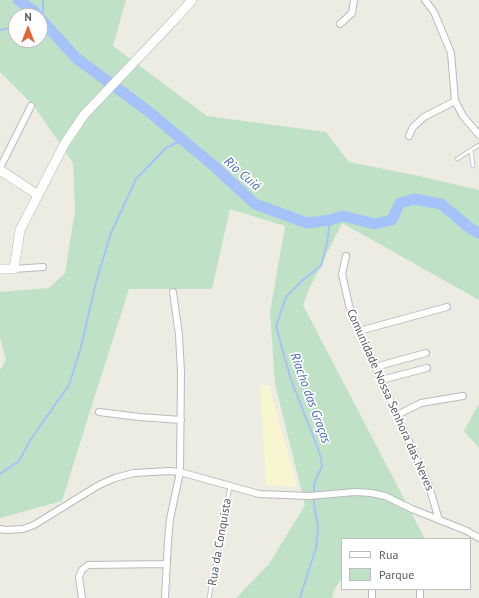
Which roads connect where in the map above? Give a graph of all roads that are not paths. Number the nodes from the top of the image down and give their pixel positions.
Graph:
1 (192, 0) edge
2 (354, 0) edge
3 (424, 0) edge
4 (340, 24) dead end
5 (455, 101) junction
6 (31, 106) dead end
7 (479, 135) edge
8 (409, 136) dead end
9 (479, 145) edge
10 (471, 150) junction
11 (457, 160) dead end
12 (473, 166) dead end
13 (0, 169) edge
14 (37, 197) junction
15 (346, 256) dead end
16 (43, 267) dead end
17 (0, 269) edge
18 (14, 269) junction
19 (173, 292) dead end
20 (447, 307) dead end
21 (359, 331) junction
22 (426, 354) dead end
23 (375, 367) junction
24 (427, 368) dead end
25 (381, 380) junction
26 (464, 396) dead end
27 (99, 412) dead end
28 (397, 415) junction
29 (181, 420) junction
30 (180, 472) junction
31 (230, 486) junction
32 (439, 520) junction
33 (0, 529) edge
34 (479, 538) edge
35 (166, 564) junction
36 (82, 598) edge
37 (165, 598) edge
38 (210, 598) edge

1 - 14 main road
2 - 4 street
3 - 5 street
5 - 7 street
5 - 8 street
6 - 13 street
9 - 10 lane
10 - 11 lane
10 - 12 lane
13 - 14 main road
14 - 18 main road
15 - 21 street, Comunidade Nossa Senhora das Neves
16 - 18 street
17 - 18 main road
19 - 29 street
20 - 21 street
21 - 23 street, Comunidade Nossa Senhora das Neves
22 - 23 street
23 - 25 street, Comunidade Nossa Senhora das Neves
24 - 25 street
25 - 28 street, Comunidade Nossa Senhora das Neves
26 - 28 street
27 - 29 street
28 - 32 street, Comunidade Nossa Senhora das Neves
29 - 30 street
30 - 31 street
30 - 33 street
30 - 35 street
31 - 32 street
31 - 38 lane, Rua da Conquista
32 - 34 street
35 - 36 street
35 - 37 street

